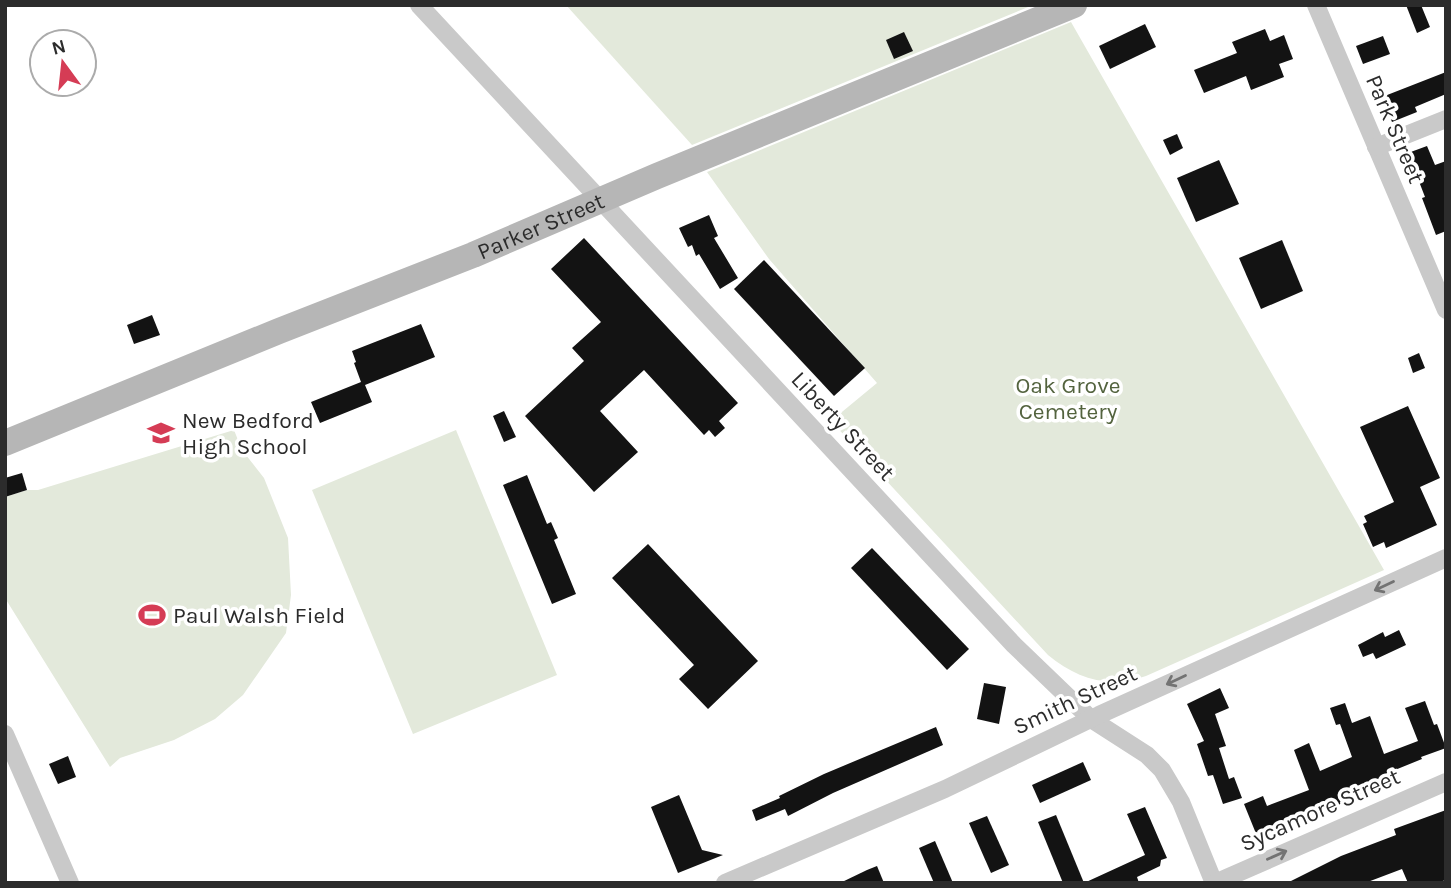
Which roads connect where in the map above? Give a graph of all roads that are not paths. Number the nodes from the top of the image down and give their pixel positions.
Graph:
1 (419, 5) edge
2 (1074, 5) edge
3 (1316, 5) edge
4 (1446, 119) edge
5 (1376, 147) junction
6 (601, 201) junction
7 (1446, 310) edge
8 (5, 443) edge
9 (1446, 558) edge
10 (1091, 719) junction
11 (5, 734) edge
12 (1446, 782) edge
13 (70, 883) edge
14 (724, 883) edge
15 (1214, 883) edge

1 - 6 street, Liberty Street
2 - 6 main road, Parker Street
3 - 5 street, Park Street
4 - 5 street
5 - 7 street, Park Street
6 - 8 main road, Parker Street
6 - 10 street, Liberty Street
9 -> 10 street, Smith Street
10 - 14 street, Smith Street
10 - 15 street, Liberty Street
11 - 13 street
15 -> 12 street, Sycamore Street

